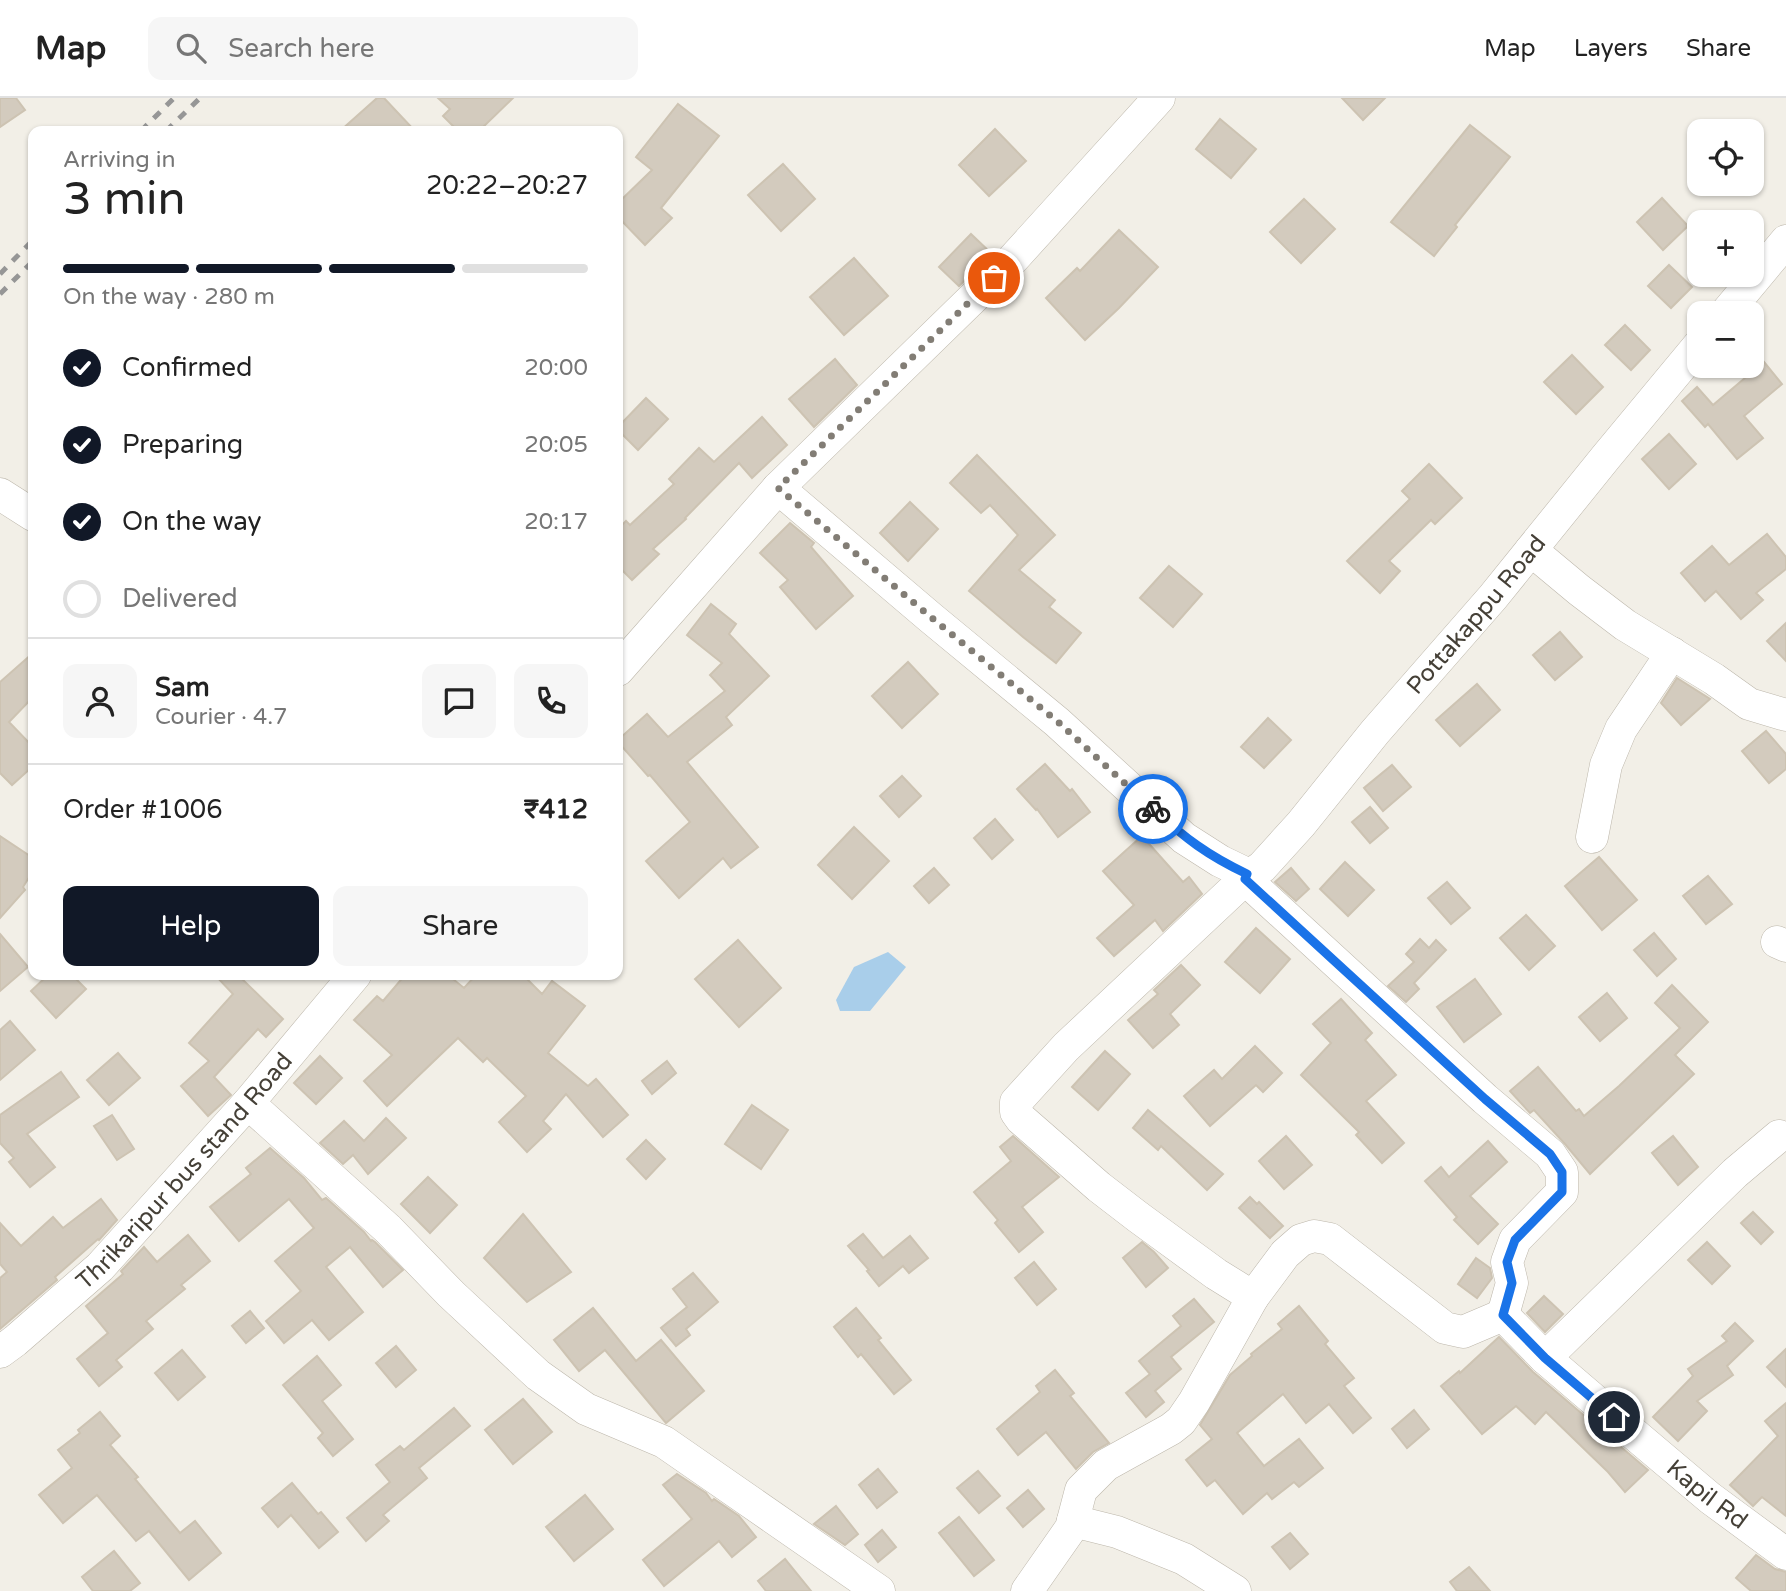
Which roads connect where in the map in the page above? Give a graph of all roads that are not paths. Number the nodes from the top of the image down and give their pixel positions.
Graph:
1 (1159, 98) edge
2 (1786, 241) edge
3 (1736, 301) edge
4 (1687, 359) edge
5 (778, 488) junction
6 (0, 494) edge
7 (28, 512) edge
8 (1531, 550) junction
9 (1672, 653) junction
10 (623, 664) edge
11 (1786, 715) edge
12 (1592, 837) dead end
13 (1246, 876) junction
14 (351, 980) edge
15 (248, 1103) junction
16 (1779, 1136) dead end
17 (1253, 1297) junction
18 (1503, 1315) junction
19 (0, 1352) edge
20 (1545, 1358) junction
21 (1073, 1521) junction
22 (1786, 1554) edge
23 (879, 1591) edge
24 (1027, 1591) edge
25 (1235, 1591) edge

1 - 5 street
2 - 3 street
4 - 8 street, Pottakappu Road
5 - 10 street
5 - 13 street
6 - 7 street
8 - 9 street
8 - 13 street, Pottakappu Road
9 - 11 street
9 - 12 street
13 - 17 street, Pottakappu Road
13 - 18 street
14 - 15 street, Thrikaripur bus stand Road
15 - 19 street, Thrikaripur bus stand Road
15 - 23 street
16 - 20 street
17 - 18 street
17 - 21 street
18 - 20 street, Kapil Rd
20 - 22 street, Kapil Rd
21 - 24 street
21 - 25 street

